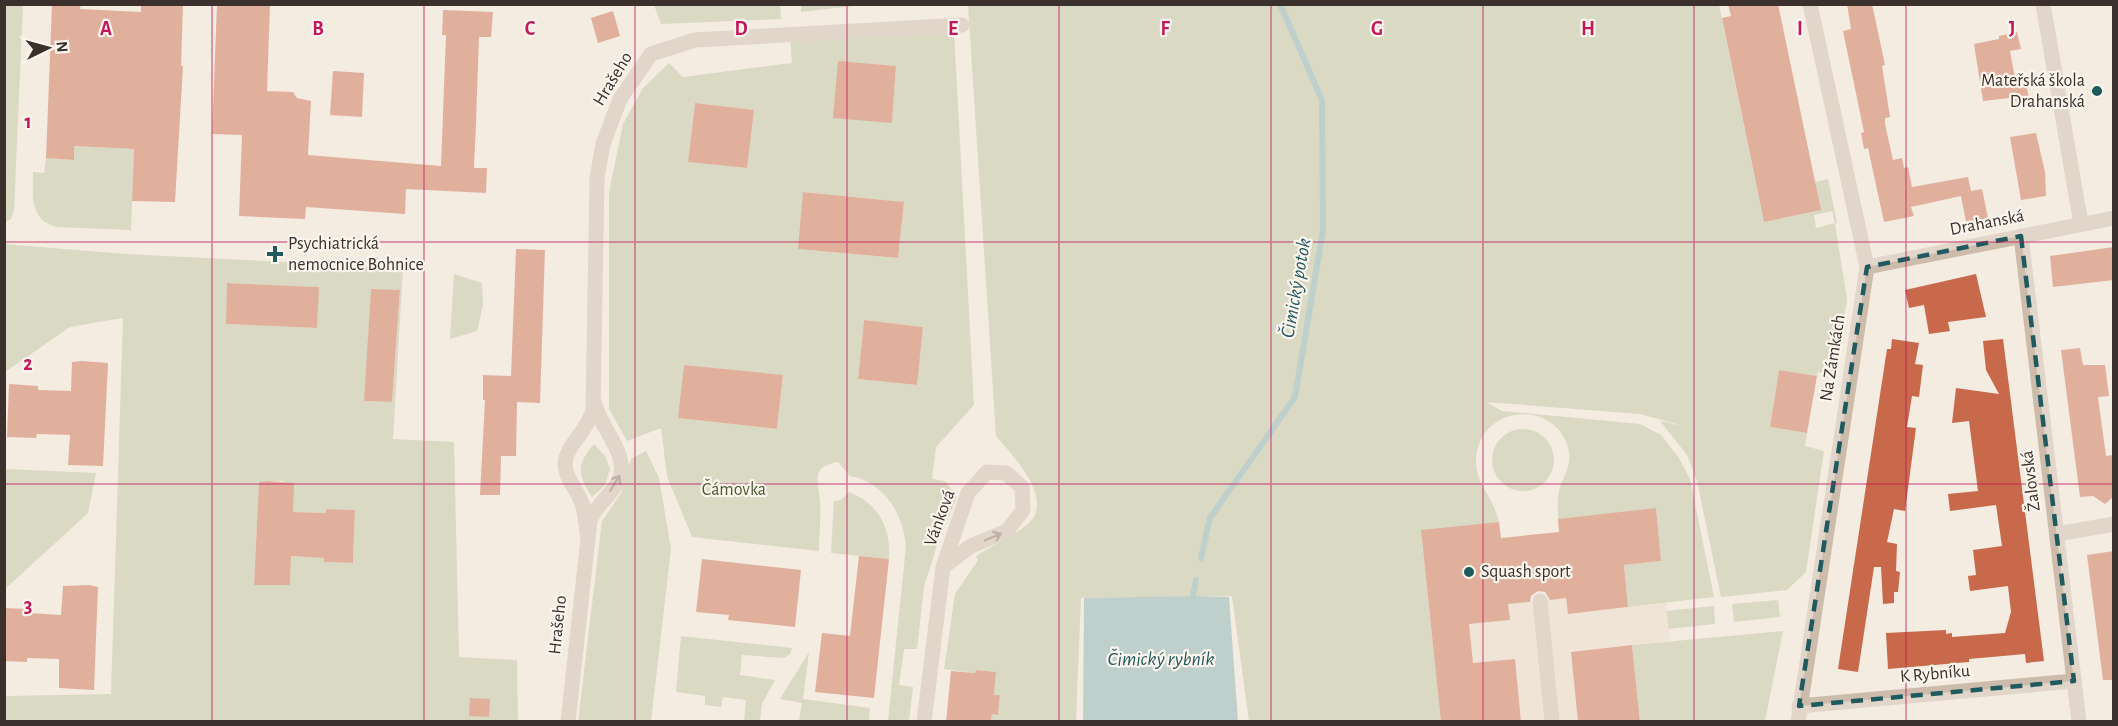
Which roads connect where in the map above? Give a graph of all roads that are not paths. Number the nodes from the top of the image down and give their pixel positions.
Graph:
1 (1810, 4) edge
2 (2043, 4) edge
3 (962, 25) dead end
4 (2114, 218) edge
5 (2081, 224) junction
6 (2021, 236) junction
7 (1867, 267) junction
8 (594, 400) junction
9 (2114, 524) edge
10 (587, 533) junction
11 (2057, 534) junction
12 (943, 567) junction
13 (1540, 601) dead end
14 (2074, 681) junction
15 (1798, 714) edge
16 (568, 722) edge
17 (924, 722) edge
18 (1552, 722) edge
19 (2079, 722) edge

1 - 7 street, Na Zámkách
2 - 5 street
3 - 8 street, Hrašeho
4 - 5 street, Drahanská
5 - 6 street, Drahanská
6 - 7 street, Drahanská
6 - 11 street, Žalovská
7 - 15 street, Na Zámkách
8 - 10 street, Hrašeho
10 -> 8 street, Hrašeho
9 - 11 street
10 - 16 street, Hrašeho
11 - 14 street, Žalovská
12 -> 12 street, Vánková
12 - 17 street, Vánková
13 - 18 street
14 - 15 street, K Rybníku
14 - 19 street, Žalovská

